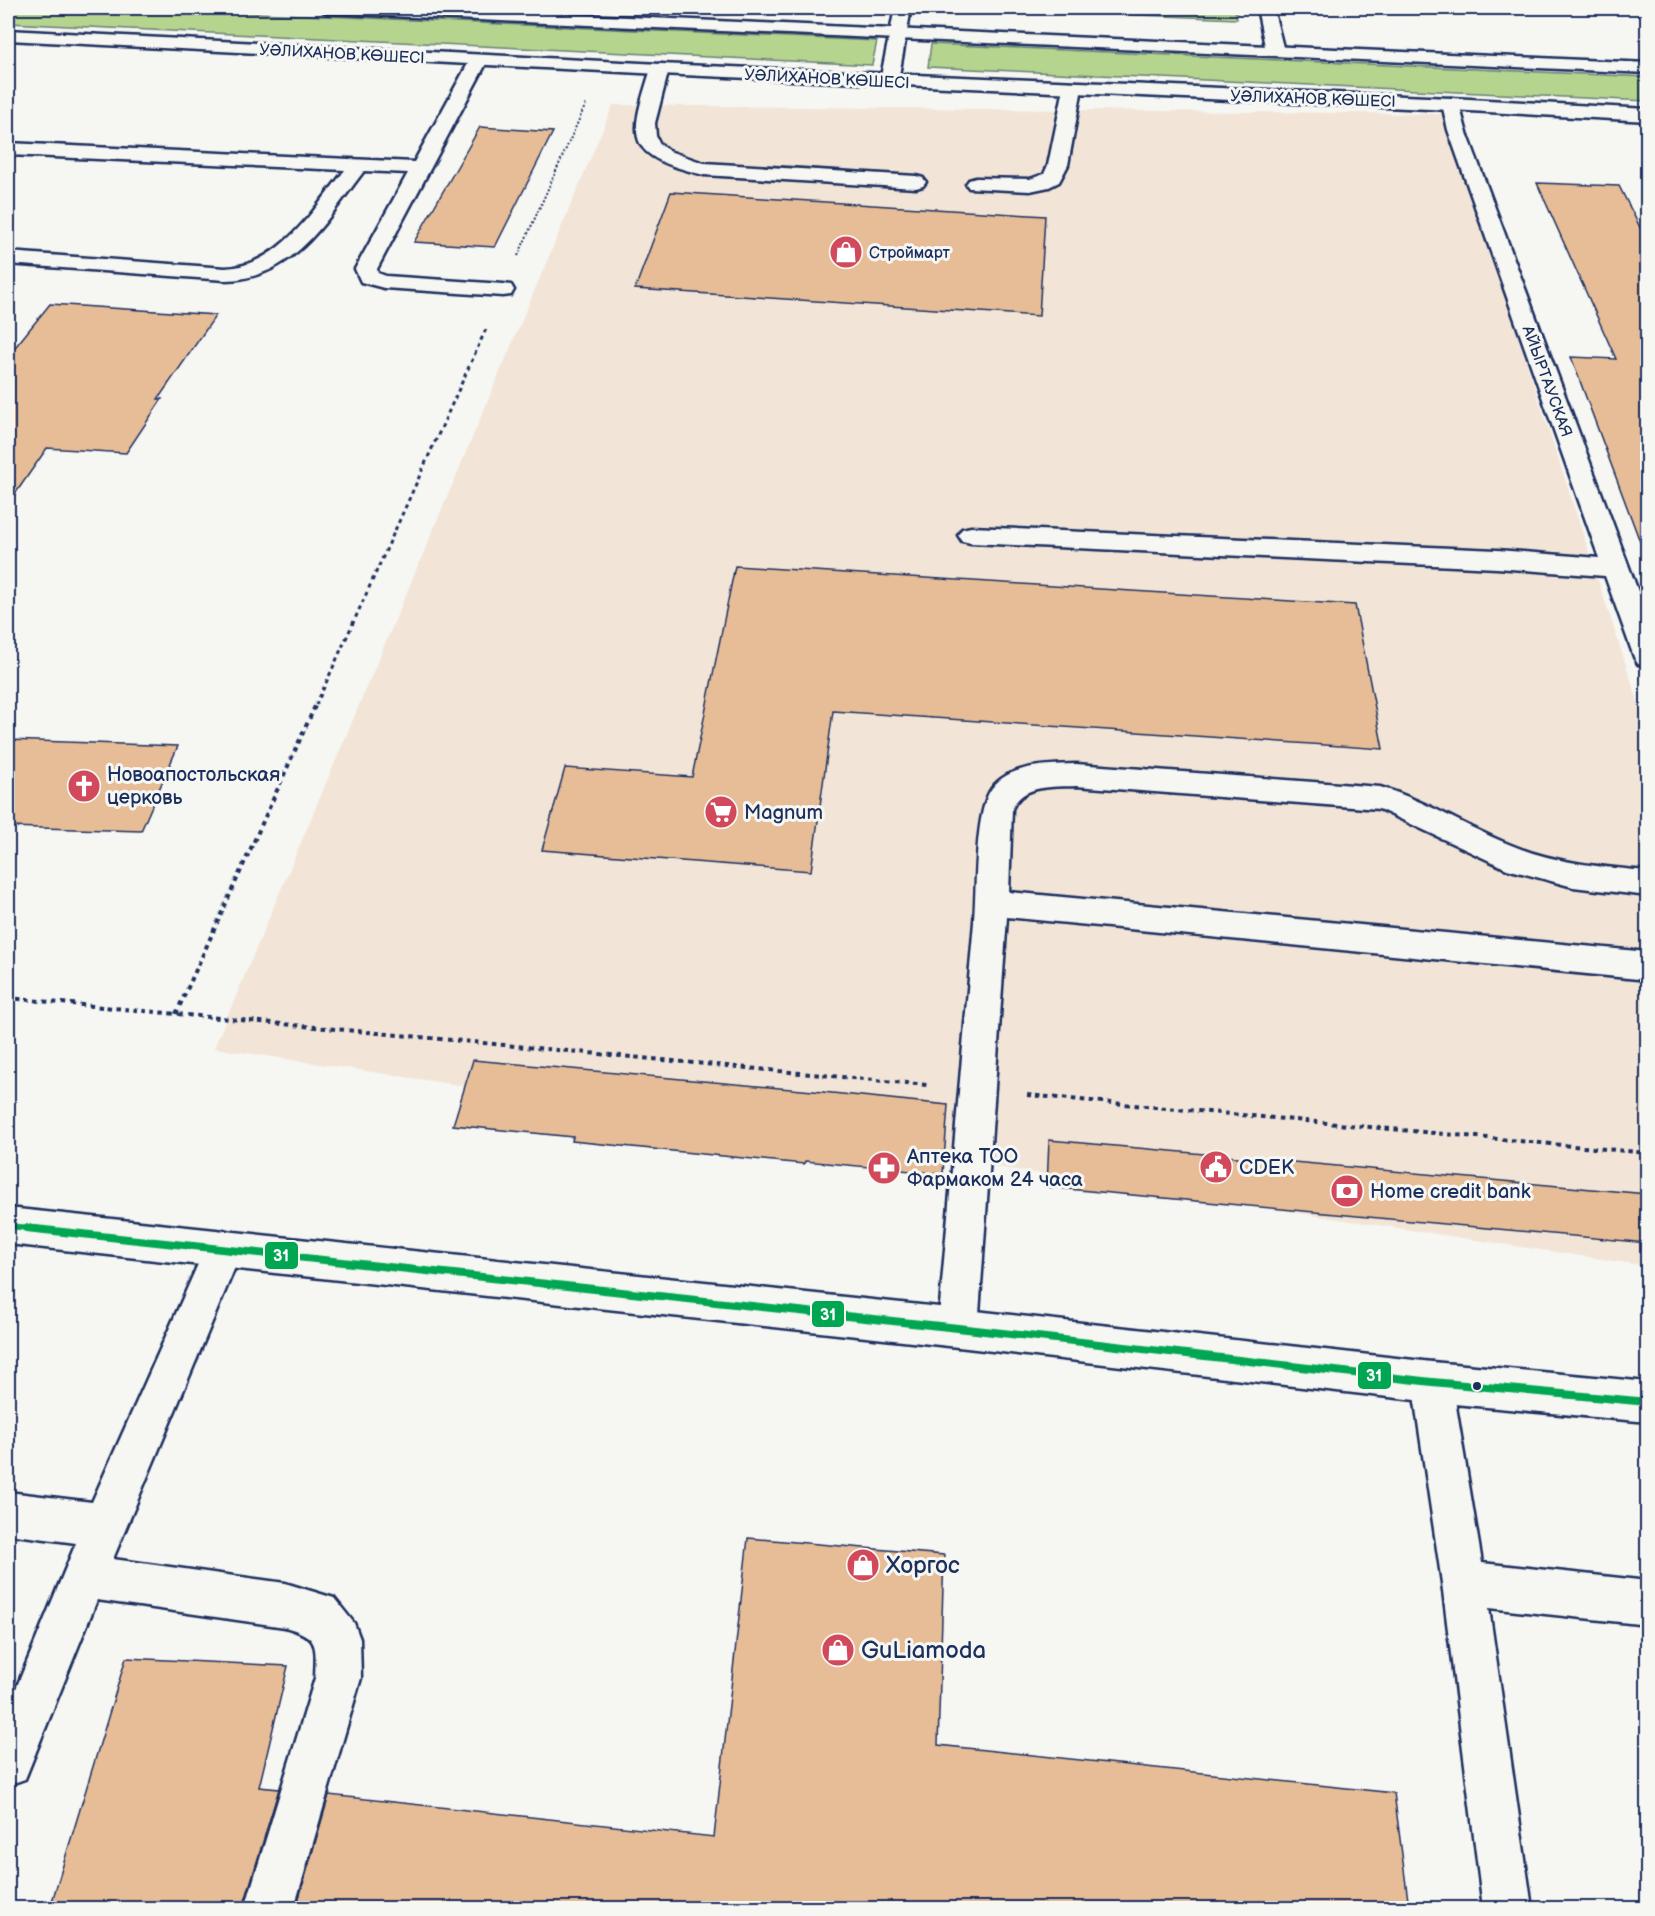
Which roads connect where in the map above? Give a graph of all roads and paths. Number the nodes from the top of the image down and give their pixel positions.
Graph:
1 (326, 8) edge
2 (340, 8) edge
3 (903, 8) edge
4 (1265, 8) edge
5 (497, 11) edge
6 (898, 34) junction
7 (8, 35) edge
8 (1275, 51) junction
9 (480, 60) junction
10 (1647, 68) edge
11 (660, 69) junction
12 (889, 81) junction
13 (1073, 88) junction
14 (590, 95) dead end
15 (1451, 104) junction
16 (1647, 116) edge
17 (8, 149) edge
18 (359, 165) junction
19 (419, 168) junction
20 (916, 182) dead end
21 (976, 184) dead end
22 (11, 262) edge
23 (503, 290) junction
24 (971, 535) dead end
25 (1616, 568) junction
26 (1647, 657) edge
27 (1647, 884) edge
28 (992, 903) junction
29 (1647, 966) edge
30 (8, 998) edge
31 (176, 1014) junction
32 (977, 1090) junction
33 (1647, 1153) edge
34 (8, 1226) edge
35 (224, 1248) junction
36 (958, 1328) junction
37 (1432, 1382) junction
38 (1647, 1402) edge
39 (8, 1514) edge
40 (104, 1526) junction
41 (85, 1577) junction
42 (1464, 1583) junction
43 (1647, 1603) edge
44 (8, 1762) edge
45 (270, 1908) edge
46 (1508, 1908) edge

1 - 2 main road
2 - 5 main road
3 - 6 main road
4 - 8 main road
5 - 6 main road
6 - 8 main road
6 - 12 main road
7 - 9 main road, УӘЛИХАНОВ КӨШЕСІ
8 - 10 main road
9 - 11 main road, УӘЛИХАНОВ КӨШЕСІ
9 - 19 main road
11 - 12 main road, УӘЛИХАНОВ КӨШЕСІ
11 - 20 main road
12 - 13 main road, УӘЛИХАНОВ КӨШЕСІ
13 - 15 main road, УӘЛИХАНОВ КӨШЕСІ
13 - 21 main road
14 - 23 path
15 - 16 main road, УӘЛИХАНОВ КӨШЕСІ
15 - 25 main road, АЙЫРТАУСКАЯ
17 - 18 main road
18 - 19 main road
18 - 22 main road
19 - 23 main road
23 - 31 path
24 - 25 main road
25 - 26 main road, АЙЫРТАУСКАЯ
27 - 28 main road
28 - 29 main road
28 - 32 main road
30 - 31 path
31 - 32 path
32 - 33 path
32 - 36 main road
34 - 35 main road
35 - 36 main road
35 - 40 main road
36 - 37 main road
37 - 38 main road
37 - 42 main road
39 - 40 main road
40 - 41 main road
41 - 44 main road
41 - 45 main road
42 - 43 main road
42 - 46 main road

